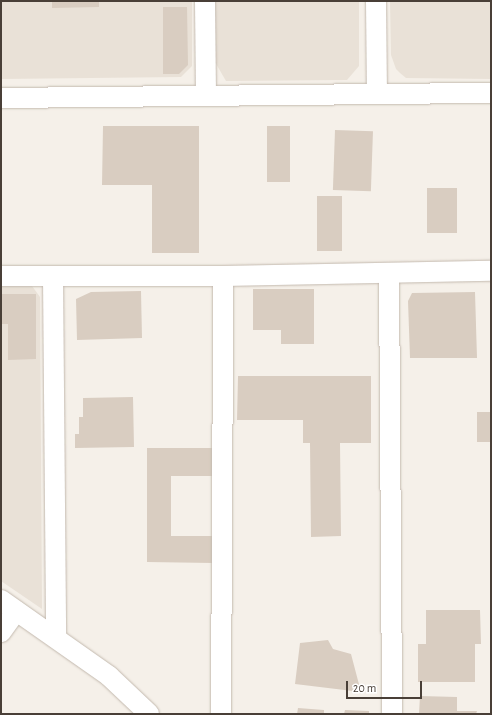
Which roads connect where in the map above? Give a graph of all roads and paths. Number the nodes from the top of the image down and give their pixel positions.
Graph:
1 (205, 1) edge
2 (376, 1) edge
3 (491, 93) edge
4 (377, 94) junction
5 (206, 96) junction
6 (1, 98) edge
7 (491, 271) edge
8 (389, 273) junction
9 (1, 276) edge
10 (53, 276) junction
11 (224, 276) junction
12 (8, 606) edge
13 (1, 632) edge
14 (56, 638) junction
15 (149, 714) edge
16 (221, 714) edge
17 (392, 714) edge

1 - 5 street
2 - 4 street
3 - 4 street
4 - 5 street
5 - 6 street
7 - 8 street
8 - 11 street
8 - 17 street
9 - 10 street
10 - 11 street
10 - 14 street
11 - 16 street
12 - 13 street
12 - 14 street
14 - 15 street

